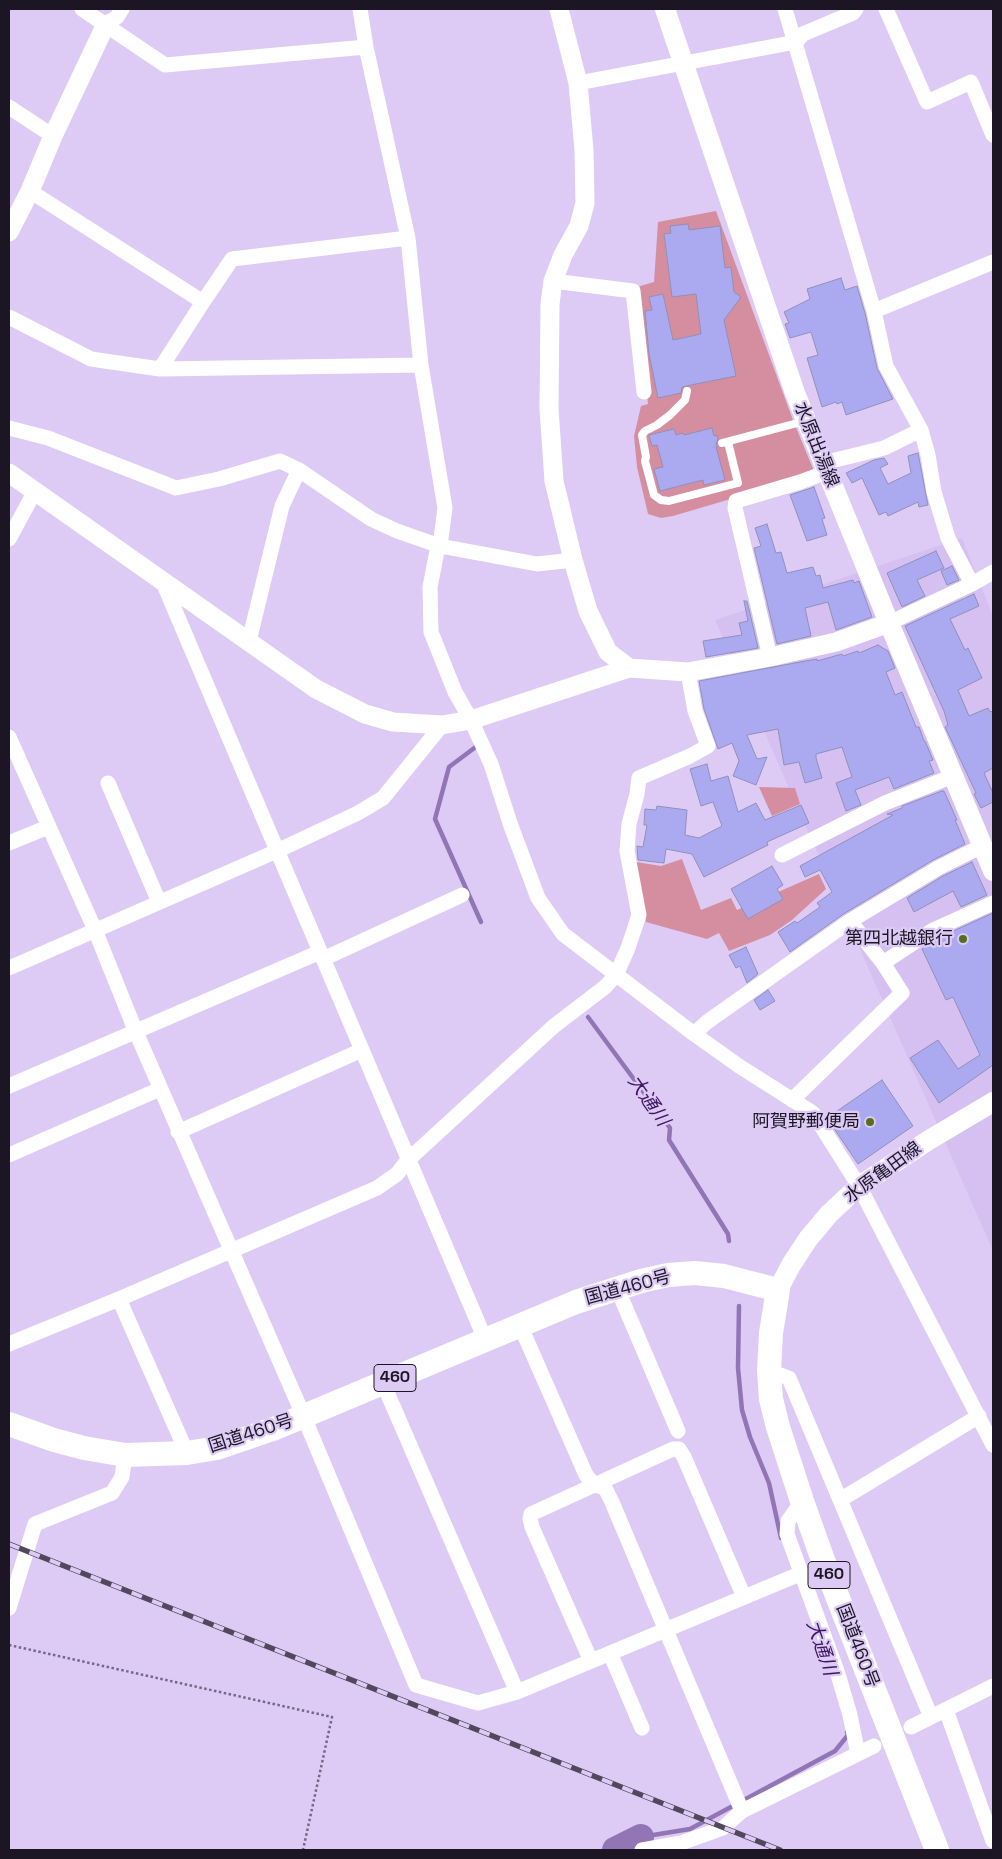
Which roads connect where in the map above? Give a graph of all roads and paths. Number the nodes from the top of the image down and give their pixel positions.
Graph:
1 (82, 9) edge
2 (122, 9) edge
3 (360, 9) edge
4 (558, 9) edge
5 (665, 9) edge
6 (785, 9) edge
7 (856, 9) edge
8 (886, 9) edge
9 (106, 24) junction
10 (796, 42) junction
11 (366, 48) junction
12 (683, 62) junction
13 (578, 83) junction
14 (9, 107) edge
15 (993, 135) edge
16 (53, 136) junction
17 (30, 191) junction
18 (9, 232) edge
19 (408, 238) junction
20 (993, 262) edge
21 (553, 281) junction
22 (203, 302) junction
23 (874, 311) junction
24 (9, 317) edge
25 (421, 365) junction
26 (160, 370) junction
27 (687, 391) dead end
28 (644, 392) dead end
29 (806, 421) junction
30 (9, 428) edge
31 (921, 430) junction
32 (825, 468) junction
33 (299, 470) junction
34 (9, 473) edge
35 (35, 491) junction
36 (9, 539) edge
37 (440, 546) junction
38 (573, 560) junction
39 (993, 572) edge
40 (162, 580) junction
41 (972, 584) junction
42 (888, 623) junction
43 (248, 641) junction
44 (770, 657) junction
45 (629, 668) junction
46 (688, 672) junction
47 (471, 720) junction
48 (442, 725) junction
49 (9, 736) edge
50 (953, 776) junction
51 (108, 783) dead end
52 (48, 826) junction
53 (9, 844) edge
54 (982, 846) junction
55 (277, 851) junction
56 (782, 855) dead end
57 (993, 871) edge
58 (462, 894) dead end
59 (159, 902) junction
60 (993, 903) edge
61 (850, 921) junction
62 (95, 930) junction
63 (321, 956) junction
64 (883, 963) junction
65 (9, 968) edge
66 (616, 975) junction
67 (136, 1032) junction
68 (694, 1034) junction
69 (362, 1050) junction
70 (9, 1086) edge
71 (160, 1089) junction
72 (792, 1100) junction
73 (993, 1102) edge
74 (178, 1132) junction
75 (9, 1155) edge
76 (408, 1160) junction
77 (859, 1186) junction
78 (231, 1251) junction
79 (617, 1288) junction
80 (778, 1290) junction
81 (119, 1299) junction
82 (520, 1326) junction
83 (485, 1339) junction
84 (9, 1344) edge
85 (768, 1371) junction
86 (383, 1383) junction
87 (978, 1416) junction
88 (304, 1417) junction
89 (9, 1424) edge
90 (678, 1431) dead end
91 (993, 1445) edge
92 (187, 1453) junction
93 (125, 1455) junction
94 (594, 1485) junction
95 (840, 1500) junction
96 (802, 1501) junction
97 (802, 1573) junction
98 (744, 1597) junction
99 (9, 1608) edge
100 (667, 1629) junction
101 (9, 1645) edge
102 (610, 1653) junction
103 (591, 1661) junction
104 (993, 1686) edge
105 (518, 1692) junction
106 (946, 1710) junction
107 (931, 1717) junction
108 (910, 1727) dead end
109 (642, 1728) dead end
110 (874, 1746) dead end
111 (858, 1754) junction
112 (742, 1811) junction
113 (993, 1841) edge
114 (304, 1850) edge
115 (642, 1850) edge
116 (937, 1850) edge

1 - 9 street
2 - 9 street
3 - 11 street
4 - 13 street
5 - 12 main road, 水原出湯線
6 - 10 street
7 - 10 street
8 - 15 street
9 - 11 street
9 - 16 street
10 - 12 street
10 - 23 street
11 - 19 street
12 - 13 street
12 - 29 main road, 水原出湯線
13 - 21 street
14 - 16 street
16 - 17 street
17 - 18 street
17 - 22 street
19 - 22 street
19 - 25 street
20 - 23 street
21 - 28 street
21 - 38 street
22 - 26 street
23 - 31 street
24 - 26 street
25 - 26 street
25 - 37 street
27 - 29 lane
29 - 32 main road, 水原出湯線
30 - 33 street
31 - 32 street
31 - 41 street
32 - 42 main road, 水原出湯線
32 - 44 street
33 - 37 street
33 - 43 street
34 - 35 street
35 - 36 street
35 - 40 street
37 - 38 street
37 - 47 street
38 - 45 street
39 - 41 street
40 - 43 street
40 - 55 street
41 - 42 street
42 - 44 street
42 - 50 main road, 水原出湯線
43 - 48 street
44 - 46 street
45 - 46 street
45 - 47 street
46 - 66 street
47 - 48 street
47 - 66 street
48 - 55 street
49 - 52 street
50 - 54 main road, 水原出湯線
50 - 56 street
51 - 59 street
52 - 53 street
52 - 62 street
54 - 57 main road, 水原出湯線
54 - 61 street
55 - 59 street
55 - 63 street
58 - 63 street
59 - 62 street
60 - 64 street
61 - 64 street
61 - 68 street
62 - 65 street
62 - 67 street
63 - 67 street
63 - 69 street
64 - 72 street
66 - 68 street
66 - 76 street
67 - 70 street
67 - 71 street
68 - 72 street
69 - 74 street
69 - 76 street
71 - 74 street
71 - 75 street
72 - 77 street
73 - 77 main road, 水原亀田線
74 - 78 street
76 - 78 street
76 - 83 street
77 - 80 main road, 水原亀田線
77 - 87 street
78 - 81 street
78 - 88 street
79 - 80 highway, 国道460号 / 460
79 - 82 highway, 国道460号 / 460
79 - 90 street
80 - 85 highway, 国道460号 / 460
81 - 84 street
81 - 92 street
82 - 83 highway, 国道460号 / 460
82 - 94 street
83 - 86 highway, 国道460号 / 460
85 - 95 street
85 - 96 highway, 国道460号 / 460
86 - 88 highway, 国道460号 / 460
86 - 105 street
87 - 91 street
87 - 95 street
88 - 92 highway, 国道460号 / 460
88 - 105 street
89 - 93 highway, 国道460号 / 460
92 - 93 highway, 国道460号 / 460
93 - 99 street
94 - 98 street
94 - 100 street
94 - 103 street
95 - 107 street
96 - 97 street
96 - 116 highway, 国道460号 / 460
97 - 98 street
97 - 111 street
98 - 100 street
100 - 102 street
100 - 112 street
101 - 114 path
102 - 103 street
102 - 109 street
103 - 105 street
104 - 106 street
106 - 107 street
106 - 113 street
107 - 108 street
110 - 111 street
111 - 112 street
112 - 115 street

